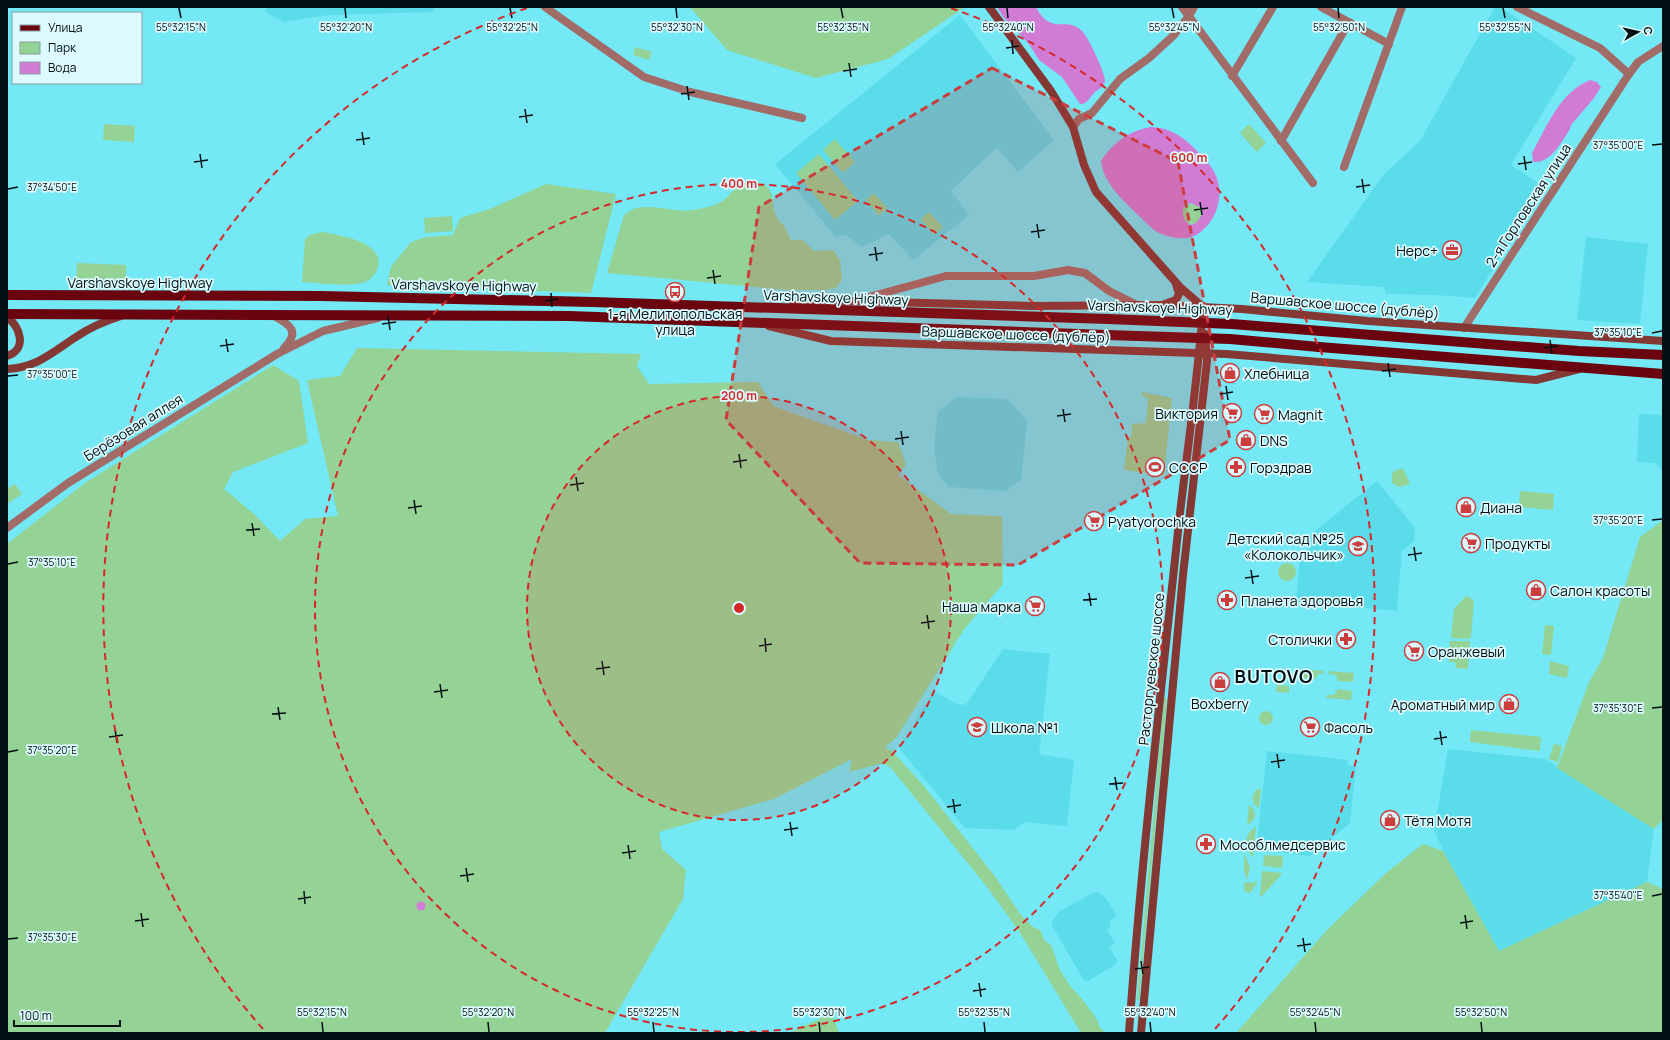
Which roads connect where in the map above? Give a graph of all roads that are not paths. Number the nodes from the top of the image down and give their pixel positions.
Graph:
1 (545, 7) edge
2 (989, 7) edge
3 (1182, 7) edge
4 (1194, 7) edge
5 (1273, 7) edge
6 (1321, 7) edge
7 (1402, 7) edge
8 (1517, 7) edge
9 (1189, 16) junction
10 (1349, 22) junction
11 (1389, 44) junction
12 (1663, 46) edge
13 (1629, 74) junction
14 (1232, 76) junction
15 (802, 118) dead end
16 (1073, 127) junction
17 (1281, 141) junction
18 (1344, 167) dead end
19 (1313, 183) dead end
20 (1175, 282) junction
21 (7, 295) edge
22 (849, 301) junction
23 (1137, 305) junction
24 (1161, 305) junction
25 (1203, 307) junction
26 (760, 308) junction
27 (126, 315) junction
28 (7, 316) edge
29 (274, 316) junction
30 (386, 316) junction
31 (760, 324) junction
32 (1464, 328) junction
33 (1663, 341) edge
34 (277, 354) junction
35 (1203, 354) junction
36 (1663, 355) edge
37 (7, 356) edge
38 (1582, 368) junction
39 (7, 369) edge
40 (1663, 374) edge
41 (7, 528) edge
42 (1129, 1033) edge
43 (1141, 1033) edge

1 - 15 street
2 - 16 main road
3 - 9 street
4 - 9 street
5 - 14 street
6 - 10 street
7 - 11 street
8 - 13 street
9 - 14 street
9 - 16 street
10 - 11 street
10 - 17 street
11 - 18 street
12 - 13 street, 2-я Горловская улица
13 - 32 street, 2-я Горловская улица
14 - 17 street
16 - 20 main road
17 - 19 street
20 - 24 main road
20 - 25 main road
21 - 26 main road, Varshavskoye Highway
22 - 23 main road, Варшавское шоссе (дублёр)
22 - 23 street
22 - 26 main road, Варшавское шоссе (дублёр)
23 - 24 main road, Варшавское шоссе (дублёр)
24 - 25 main road, Варшавское шоссе (дублёр)
25 - 32 main road, Варшавское шоссе (дублёр)
25 - 35 main road
26 - 36 main road, Varshavskoye Highway, bridge
27 - 28 main road
27 - 29 main road
27 - 39 main road
28 - 37 main road
29 - 30 main road
29 - 34 street, Берёзовая аллея
30 - 31 main road
30 - 34 street, Берёзовая аллея
31 - 35 main road, Варшавское шоссе (дублёр)
31 - 38 main road, bridge
32 - 33 main road, Варшавское шоссе (дублёр)
34 - 41 street, Берёзовая аллея
35 - 38 main road, Варшавское шоссе (дублёр)
35 - 42 main road, Расторгуевское шоссе
35 - 43 main road, Расторгуевское шоссе
38 - 40 main road

